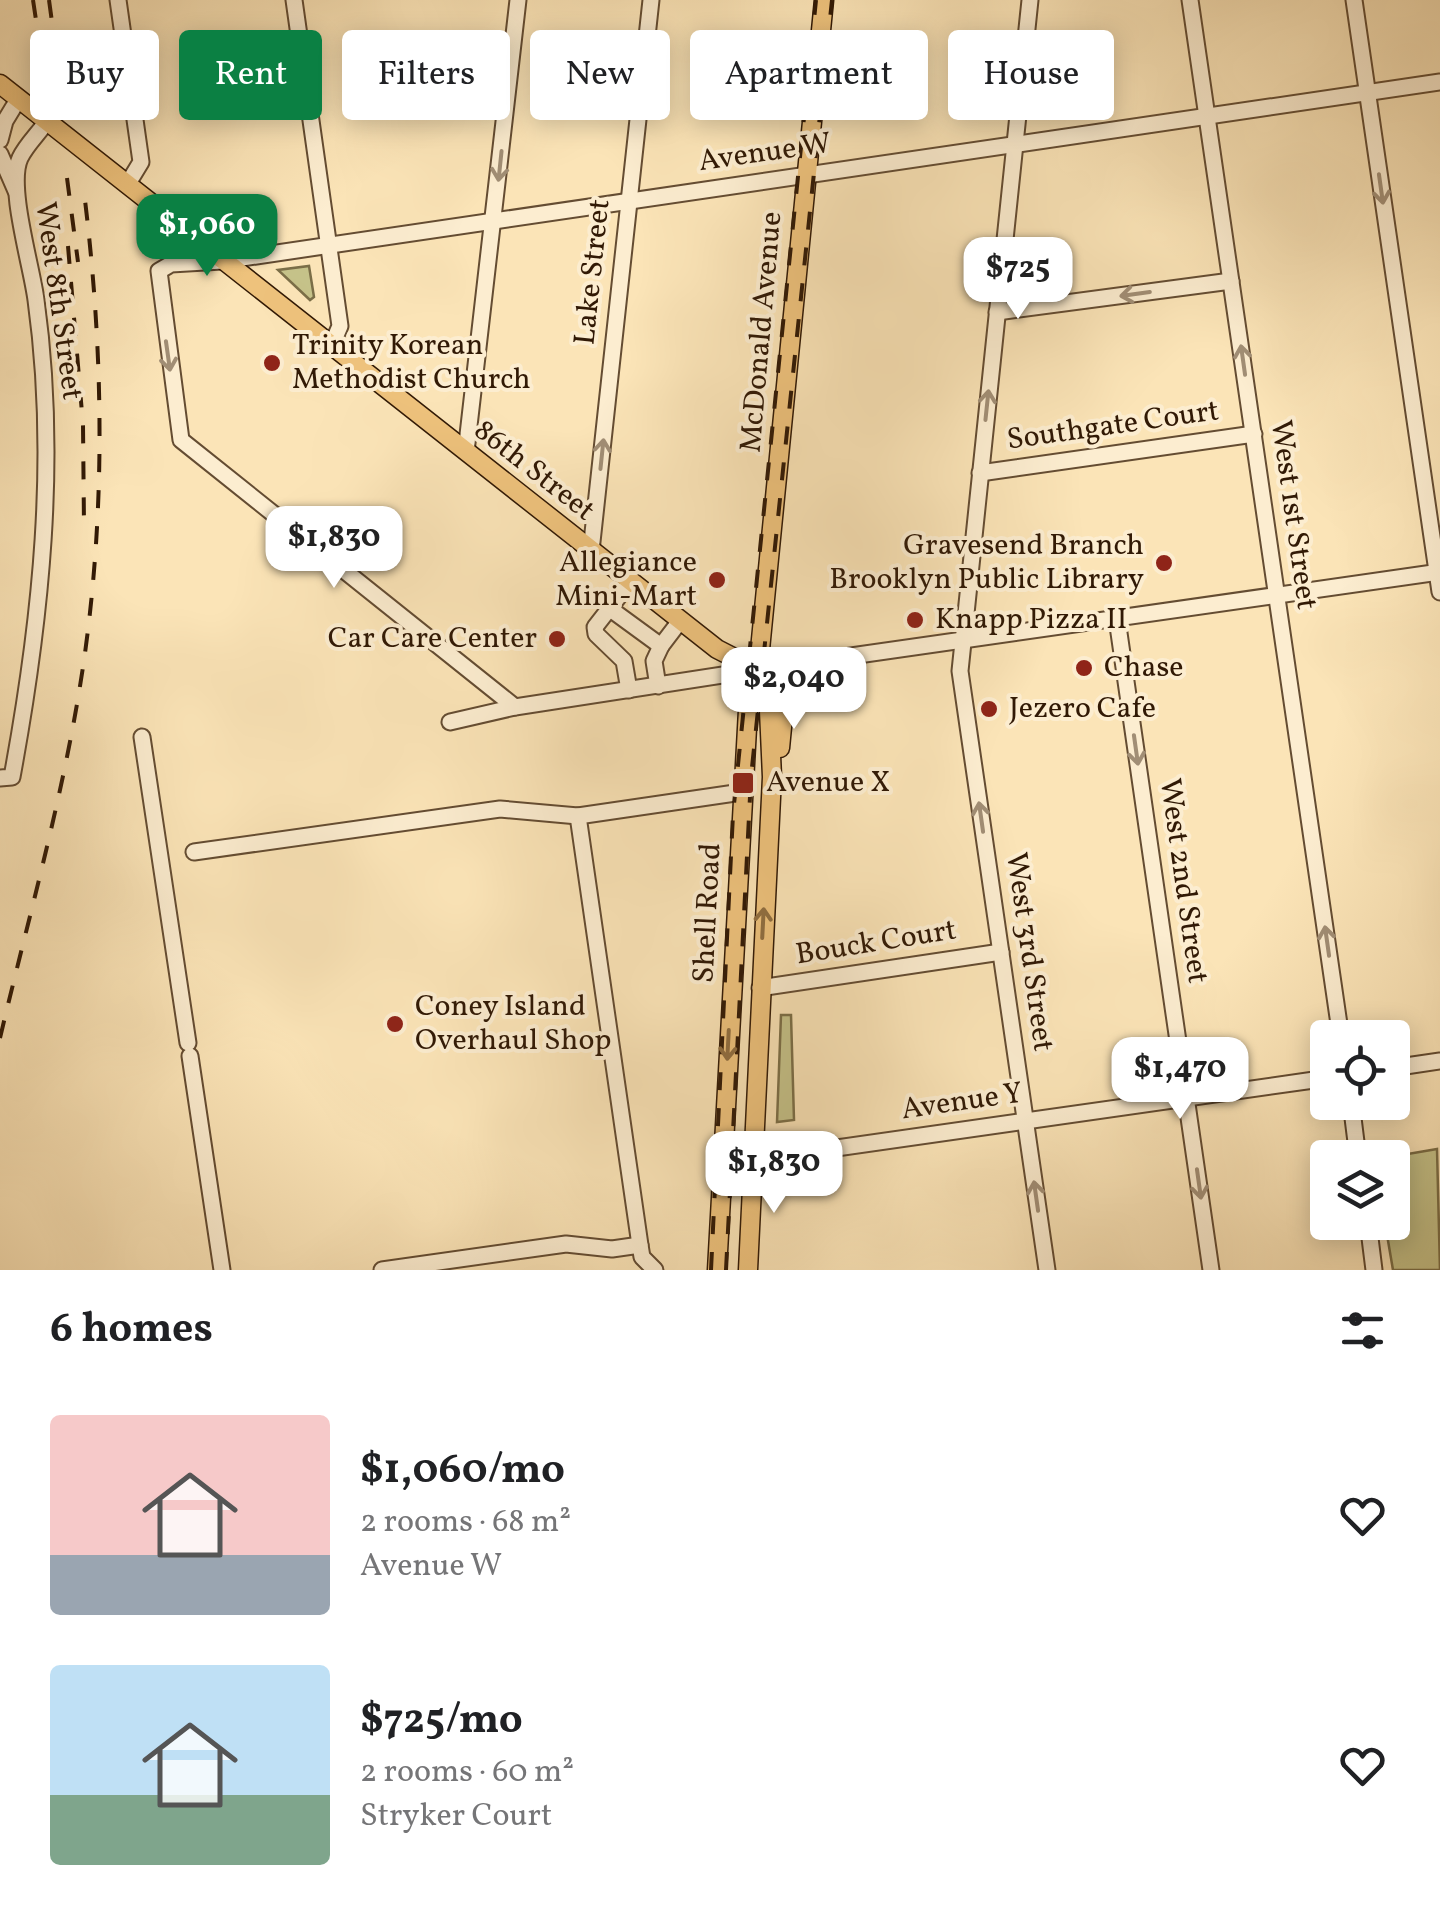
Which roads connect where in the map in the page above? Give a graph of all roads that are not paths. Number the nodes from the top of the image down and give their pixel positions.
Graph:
1 (118, 0) edge
2 (294, 0) edge
3 (518, 0) edge
4 (651, 0) edge
5 (824, 0) edge
6 (1030, 0) edge
7 (1190, 0) edge
8 (1354, 0) edge
9 (1440, 82) edge
10 (0, 84) edge
11 (1367, 93) junction
12 (19, 98) junction
13 (1207, 116) junction
14 (47, 121) junction
15 (0, 140) edge
16 (1014, 144) junction
17 (0, 154) edge
18 (805, 174) junction
19 (128, 185) junction
20 (16, 191) junction
21 (629, 200) junction
22 (494, 220) junction
23 (329, 245) junction
24 (222, 261) junction
25 (1231, 281) junction
26 (997, 312) junction
27 (332, 347) junction
28 (1254, 434) junction
29 (466, 452) junction
30 (980, 473) junction
31 (591, 551) junction
32 (1438, 572) edge
33 (630, 582) junction
34 (1440, 592) edge
35 (1276, 596) junction
36 (610, 608) junction
37 (1117, 618) junction
38 (680, 621) junction
39 (962, 641) junction
40 (661, 646) junction
41 (788, 665) junction
42 (758, 670) junction
43 (658, 686) junction
44 (629, 690) junction
45 (515, 707) junction
46 (450, 722) dead end
47 (142, 737) dead end
48 (772, 777) junction
49 (6, 778) edge
50 (742, 792) junction
51 (578, 816) junction
52 (194, 852) dead end
53 (1000, 952) junction
54 (760, 988) junction
55 (1338, 1020) edge
56 (1440, 1062) edge
57 (1410, 1066) edge
58 (1310, 1081) edge
59 (1186, 1098) junction
60 (1026, 1121) junction
61 (722, 1160) junction
62 (752, 1160) junction
63 (1370, 1240) edge
64 (640, 1245) junction
65 (222, 1270) edge
66 (382, 1270) edge
67 (656, 1270) edge
68 (717, 1270) edge
69 (748, 1270) edge
70 (1047, 1270) edge
71 (1212, 1270) edge
72 (1374, 1270) edge

1 - 19 street
2 - 23 street
3 -> 22 street
4 - 21 street, Lake Street
5 - 18 main road, McDonald Avenue
6 - 16 street, West 3rd Street
7 - 13 street, West 1st Street
8 - 11 street
9 - 11 street, Avenue W
10 - 12 main road, 86th Street
11 - 13 street, Avenue W
11 -> 32 street
12 - 14 main road, 86th Street
12 - 15 street
13 - 16 street, Avenue W
13 - 25 street, West 1st Street
14 - 19 main road, 86th Street
14 - 20 street, West 8th Street
16 - 18 street, Avenue W
16 - 26 street, West 3rd Street
17 - 20 street, West 8th Street
18 - 21 street, Avenue W
18 - 42 main road, McDonald Avenue
19 - 24 main road, 86th Street
20 - 49 street, West 8th Street
21 - 22 street, Avenue W
31 -> 21 street, Lake Street
22 - 23 street, Avenue W
22 - 29 street
23 - 24 street, Avenue W
23 - 27 street
24 - 27 main road, 86th Street
24 -> 45 street, Avenue W
25 -> 26 street
28 -> 25 street, West 1st Street
30 -> 26 street, West 3rd Street
27 - 29 main road, 86th Street
28 - 30 street, Southgate Court
28 - 35 street, West 1st Street
29 - 31 main road, 86th Street
30 - 39 street, West 3rd Street
31 - 33 main road, 86th Street
32 - 34 street
32 - 35 street
33 - 36 street
33 - 38 main road, 86th Street
35 - 37 street
55 -> 35 street, West 1st Street
36 - 40 street
36 - 44 street
37 - 39 street
37 -> 59 street, West 2nd Street
38 - 40 street
38 - 42 main road, 86th Street
39 - 41 street
53 -> 39 street, West 3rd Street
40 - 43 street
41 - 42 street
41 - 48 main road, Shell Road
42 - 43 street
42 - 48 main road, Shell Road
42 - 50 main road, Shell Road
43 - 44 street
44 - 45 street
45 - 46 street
47 - 65 street
54 -> 48 main road, Shell Road
50 - 51 street
50 -> 61 main road, Shell Road
51 - 52 street
51 - 64 street
53 - 54 street, Bouck Court
53 - 60 street, West 3rd Street
54 - 62 main road, Shell Road
56 - 57 street
58 - 59 street, Avenue Y
59 - 60 street, Avenue Y
59 -> 71 street, West 2nd Street
60 - 62 street, Avenue Y
70 -> 60 street, West 3rd Street
61 - 62 street, Avenue Y
61 - 68 main road, Shell Road
62 - 69 main road, Shell Road
63 - 72 street
64 - 66 street
64 - 67 street

